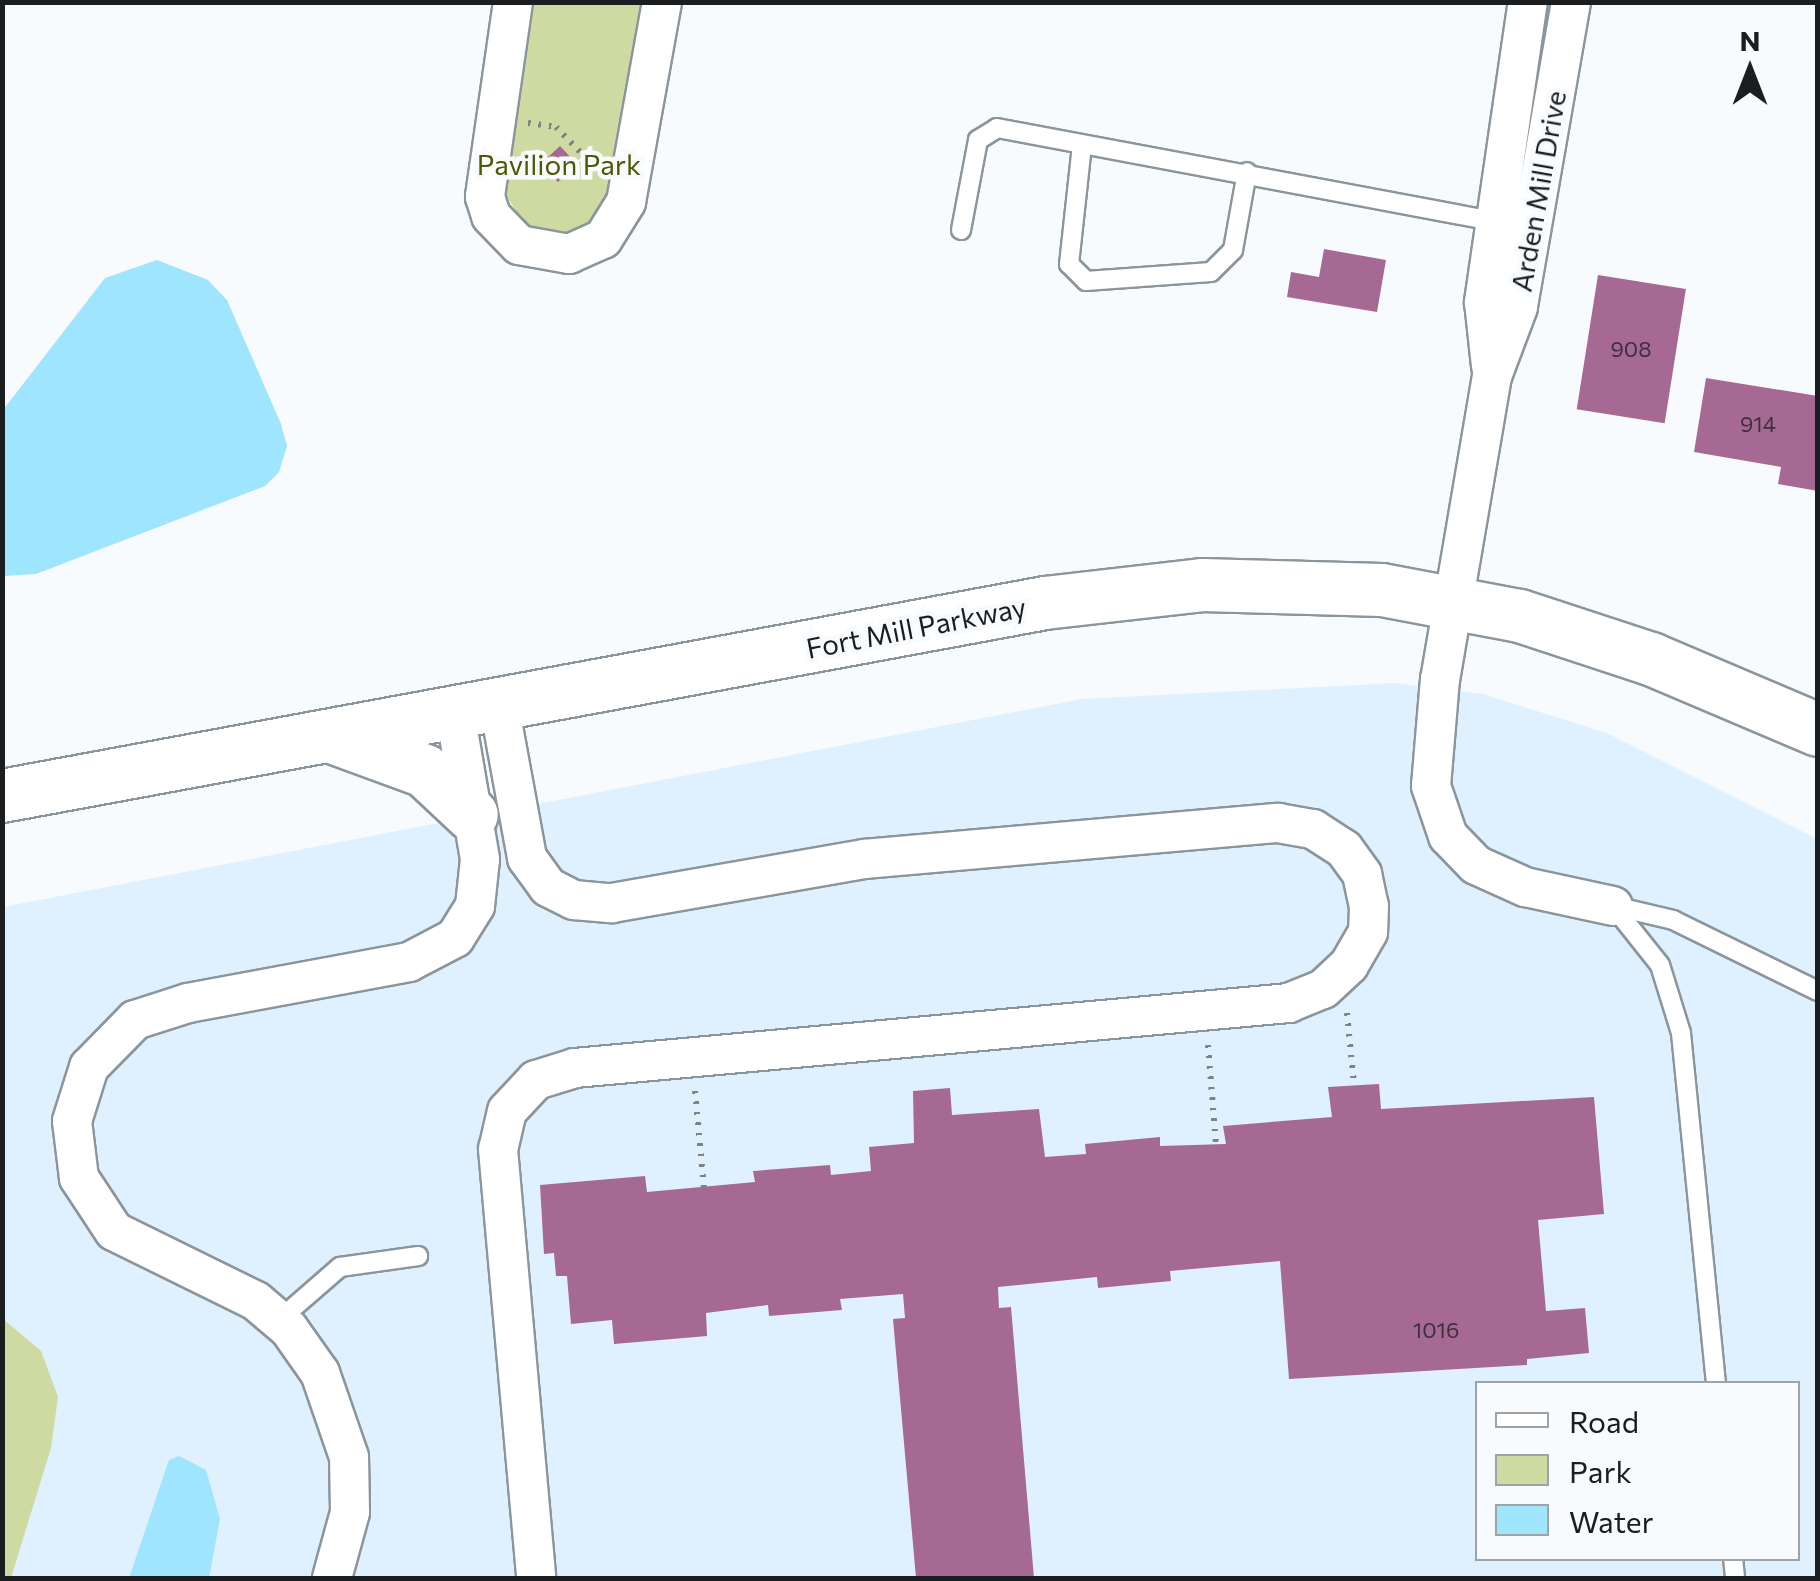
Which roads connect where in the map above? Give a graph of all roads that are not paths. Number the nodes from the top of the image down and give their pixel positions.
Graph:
1 (513, 2) edge
2 (662, 2) edge
3 (1528, 2) edge
4 (1572, 2) edge
5 (1082, 145) junction
6 (1247, 172) junction
7 (1513, 225) junction
8 (962, 230) dead end
9 (1452, 603) junction
10 (477, 709) junction
11 (1818, 730) edge
12 (328, 736) junction
13 (2, 796) edge
14 (472, 815) junction
15 (1613, 906) junction
16 (1818, 991) edge
17 (418, 1256) dead end
18 (279, 1320) junction
19 (1716, 1381) edge
20 (332, 1578) edge
21 (536, 1578) edge

1 - 2 street
3 - 7 street, Arden Mill Drive
4 - 7 street, Arden Mill Drive
5 - 6 lane
5 - 6 lane
5 - 8 lane
6 - 7 lane
7 - 9 street, Arden Mill Drive
9 - 10 main road, Fort Mill Parkway
9 - 11 main road, Fort Mill Parkway
9 - 15 street, Arden Mill Drive
10 - 12 main road, Fort Mill Parkway
10 - 14 street
10 - 21 street
12 - 13 main road, Fort Mill Parkway
12 - 14 main road
14 - 18 street
15 - 16 lane
15 - 19 lane
17 - 18 lane
18 - 20 street

